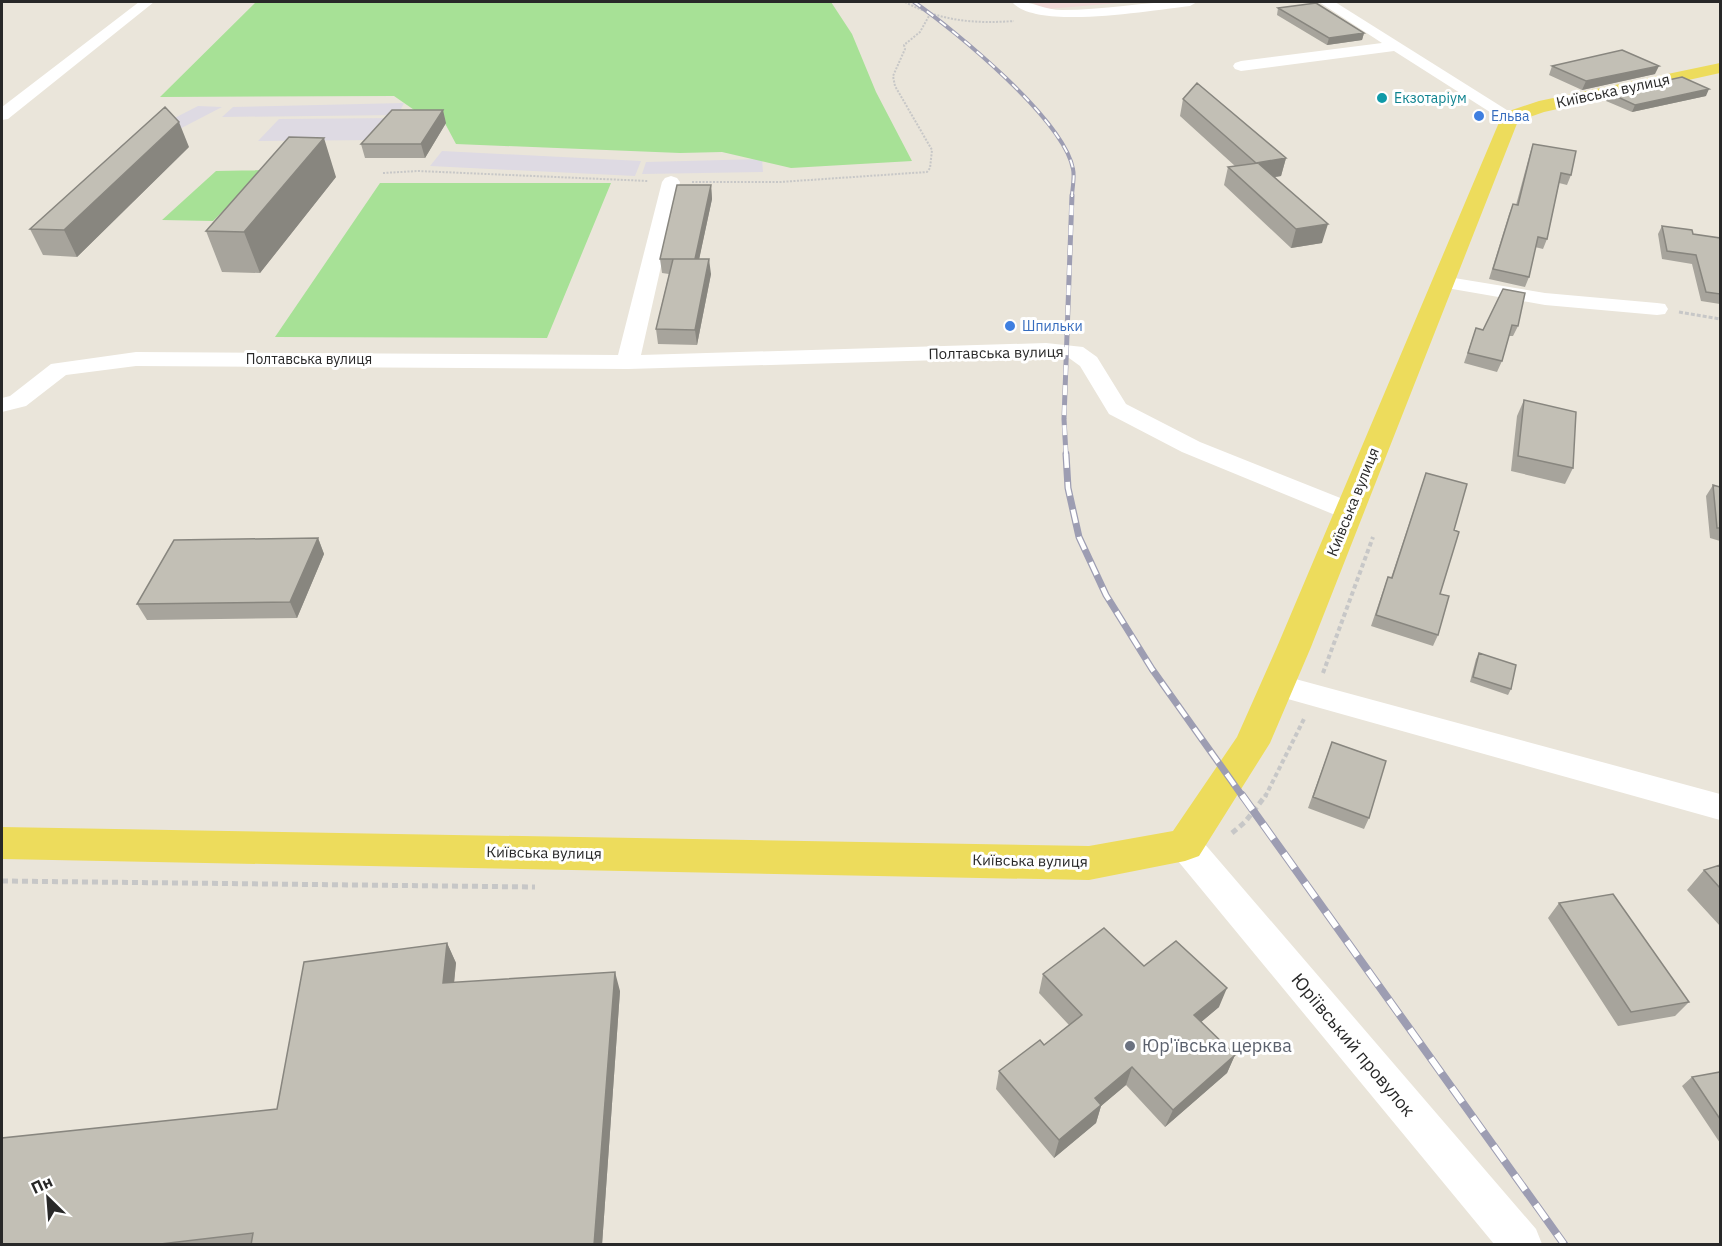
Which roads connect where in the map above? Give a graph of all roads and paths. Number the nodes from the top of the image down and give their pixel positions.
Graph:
1 (147, 2) edge
2 (906, 2) edge
3 (1019, 2) edge
4 (1190, 2) edge
5 (1326, 2) edge
6 (930, 14) junction
7 (1056, 14) junction
8 (1398, 46) junction
9 (1241, 66) dead end
10 (1720, 68) edge
11 (2, 116) edge
12 (1510, 117) junction
13 (927, 172) dead end
14 (672, 183) dead end
15 (1442, 282) junction
16 (1657, 309) joint
17 (1720, 319) edge
18 (628, 362) junction
19 (2, 405) edge
20 (1349, 511) junction
21 (1376, 529) dead end
22 (1277, 685) junction
23 (1315, 695) junction
24 (1720, 807) edge
25 (2, 843) edge
26 (1191, 852) junction
27 (2, 881) edge
28 (537, 887) dead end
29 (1521, 1245) edge

1 - 11 street
2 - 6 path
3 - 7 street
4 - 7 street
5 - 8 street
6 - 7 path
6 - 13 path
8 - 9 street
8 - 12 street
10 - 12 main road, Київська вулиця
12 - 15 main road, Київська вулиця
14 - 18 street
15 - 16 street
15 - 20 main road, Київська вулиця
16 - 17 path
18 - 19 street, Полтавська вулиця
18 - 20 street, Полтавська вулиця
20 - 22 main road, Київська вулиця
21 - 23 path
22 - 23 street
22 - 26 main road, Київська вулиця
23 - 24 street
23 - 26 path
25 - 26 main road, Київська вулиця
26 - 29 street, Юріївський провулок
27 - 28 path

